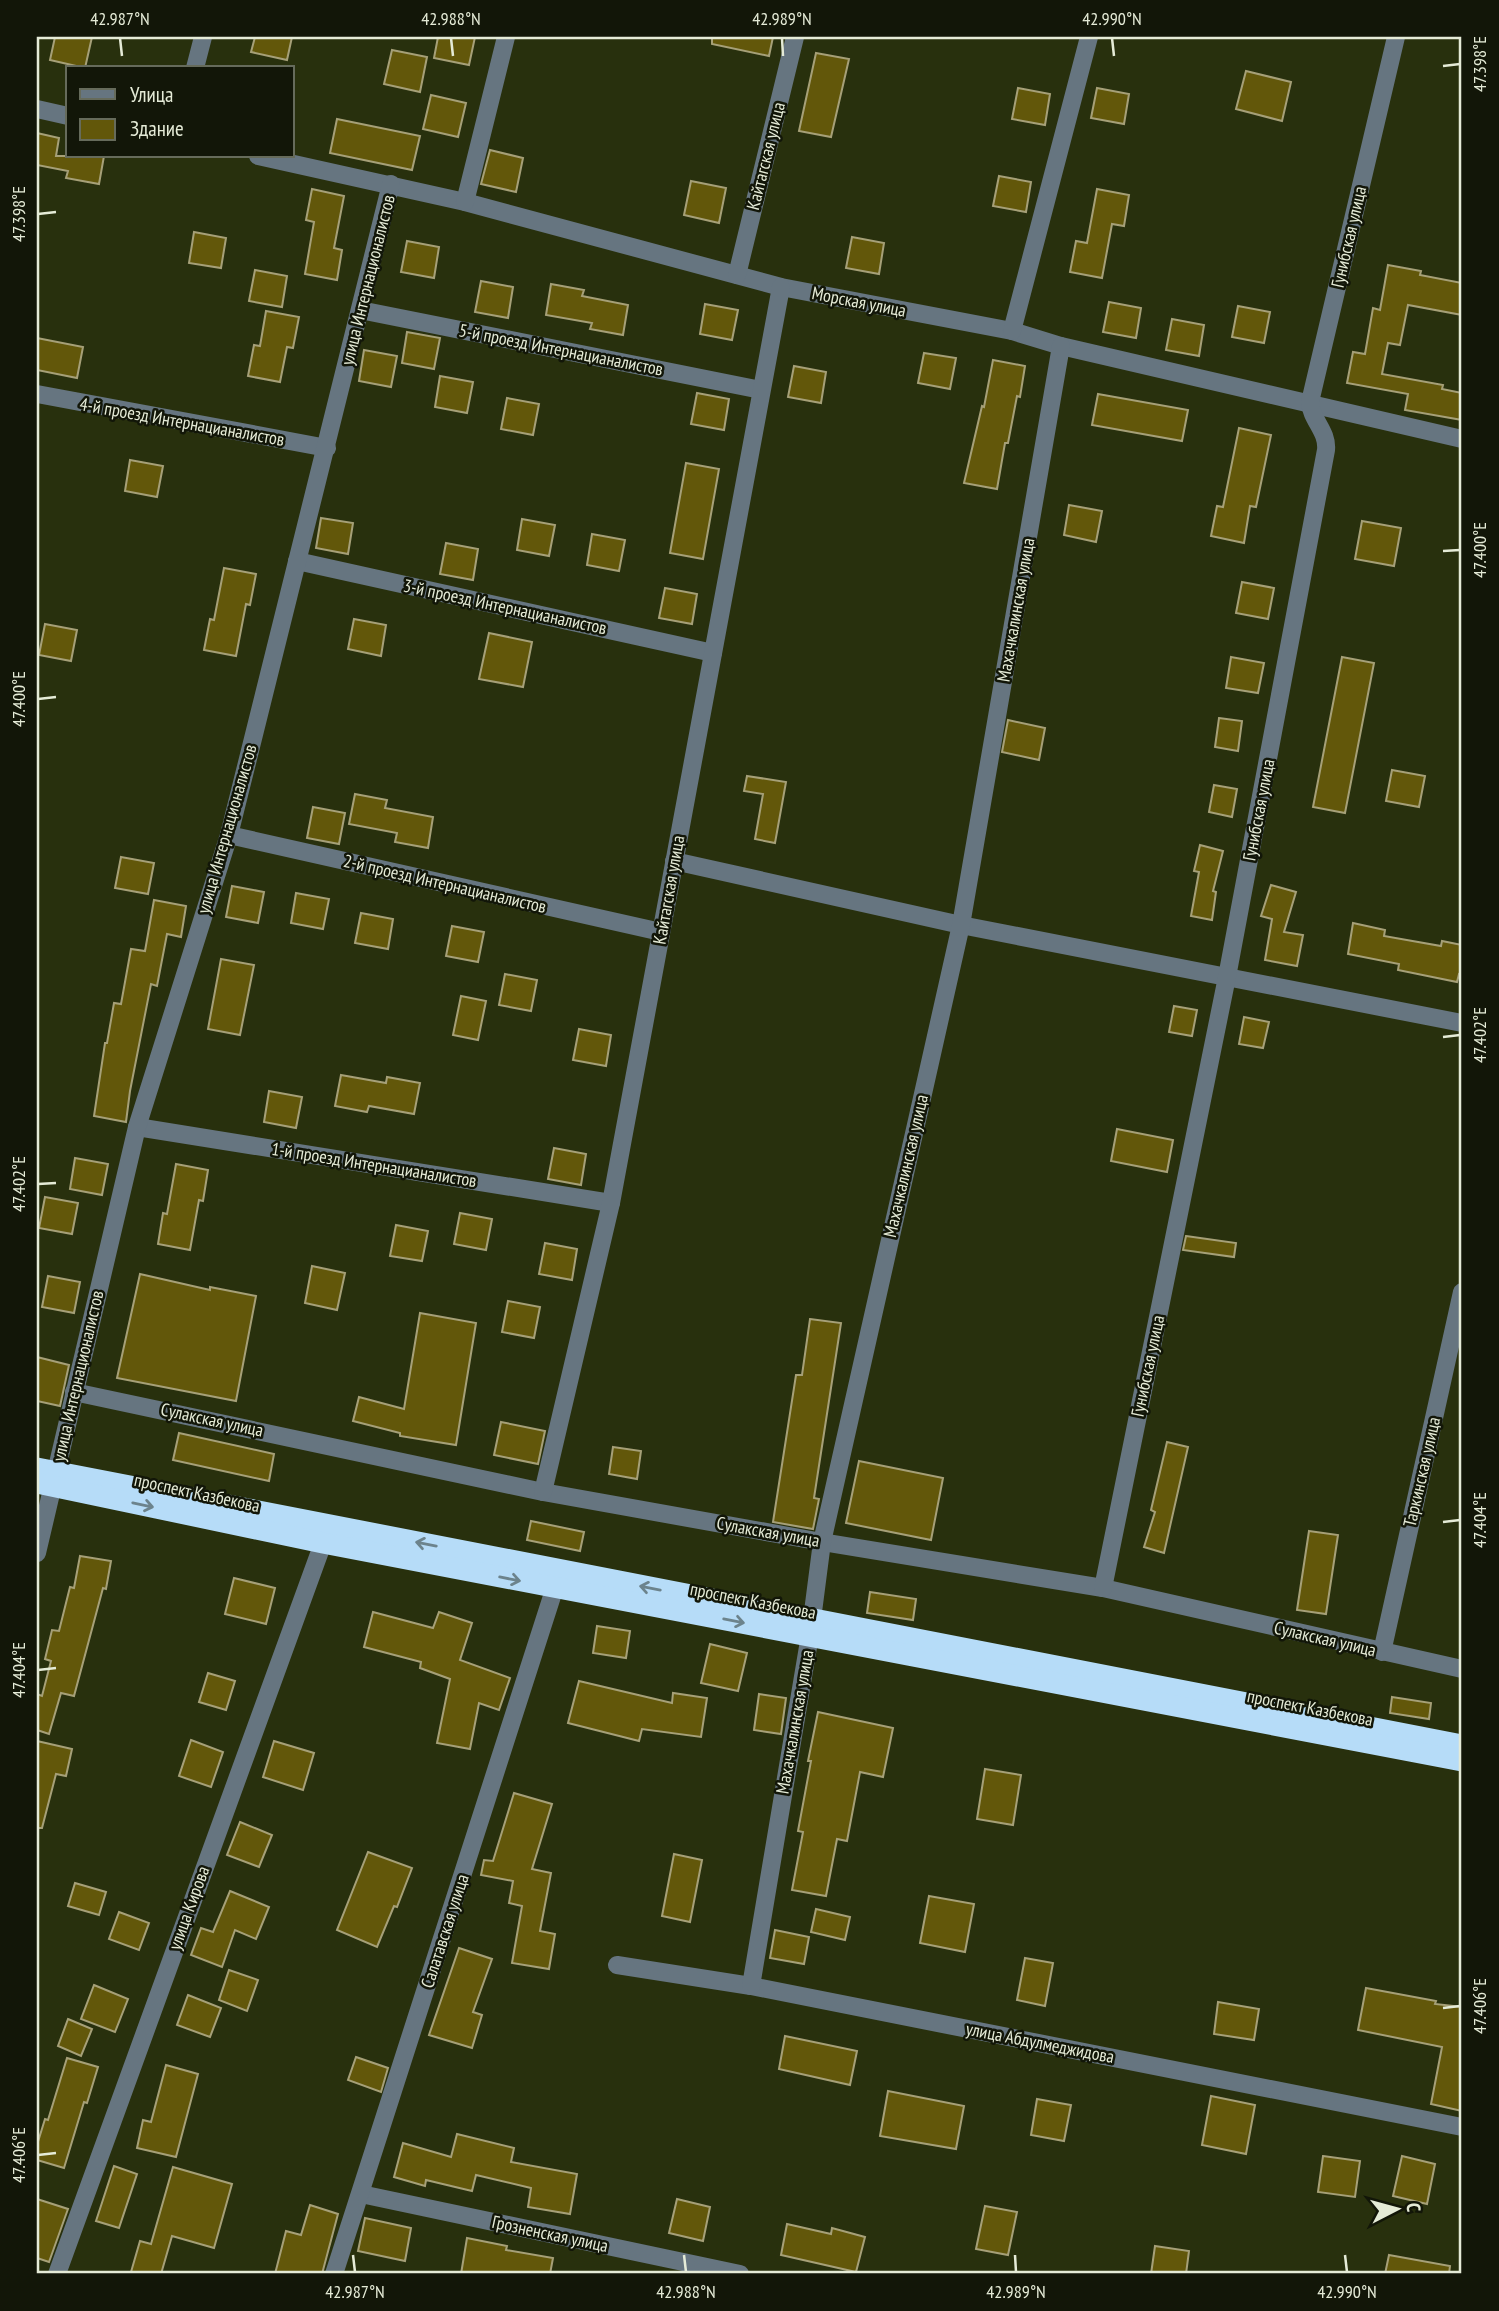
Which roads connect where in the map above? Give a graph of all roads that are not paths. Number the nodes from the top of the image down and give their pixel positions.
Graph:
1 (203, 37) edge
2 (506, 37) edge
3 (795, 37) edge
4 (1089, 37) edge
5 (1396, 37) edge
6 (196, 66) edge
7 (37, 109) edge
8 (66, 116) edge
9 (267, 158) edge
10 (391, 184) junction
11 (465, 202) junction
12 (737, 275) junction
13 (781, 287) junction
14 (360, 310) junction
15 (1012, 331) junction
16 (1061, 346) junction
17 (761, 390) junction
18 (37, 394) edge
19 (1310, 402) junction
20 (1462, 439) edge
21 (327, 448) junction
22 (297, 561) junction
23 (713, 653) junction
24 (229, 835) junction
25 (674, 861) junction
26 (961, 925) junction
27 (661, 932) junction
28 (1227, 977) junction
29 (1462, 1023) edge
30 (137, 1127) junction
31 (611, 1203) junction
32 (1462, 1292) edge
33 (74, 1392) junction
34 (45, 1477) edge
35 (543, 1492) junction
36 (822, 1542) junction
37 (323, 1543) junction
38 (37, 1553) edge
39 (555, 1587) junction
40 (1103, 1588) junction
41 (811, 1627) junction
42 (1382, 1653) junction
43 (1462, 1669) edge
44 (1462, 1745) edge
45 (1462, 1761) edge
46 (617, 1965) dead end
47 (751, 1986) junction
48 (1462, 2127) edge
49 (360, 2194) junction
50 (57, 2274) edge
51 (334, 2274) edge
52 (740, 2274) edge

1 - 6 street
2 - 11 street
3 - 12 street, Кайтагская улица
4 - 15 street
5 - 19 street, Гунибская улица
7 - 8 street
9 - 10 street, Морская улица
10 - 11 street, Морская улица
10 - 14 street, улица Интернационалистов
11 - 12 street, Морская улица
12 - 13 street, Морская улица
13 - 15 street, Морская улица
13 - 17 street, Кайтагская улица
14 - 17 street, 5-й проезд Интернацианалистов
14 - 21 street, улица Интернационалистов
15 - 16 street, Морская улица
16 - 19 street, Морская улица
16 - 26 street, Махачкалинская улица
17 - 23 street, Кайтагская улица
18 - 21 street, 4-й проезд Интернацианалистов
19 - 20 street, Морская улица
19 - 28 street, Гунибская улица
21 - 22 street, улица Интернационалистов
22 - 23 street, 3-й проезд Интернацианалистов
22 - 24 street, улица Интернационалистов
23 - 25 street, Кайтагская улица
24 - 27 street, 2-й проезд Интернацианалистов
24 - 30 street, улица Интернационалистов
25 - 26 street
25 - 27 street, Кайтагская улица
26 - 28 street
26 - 36 street, Махачкалинская улица
27 - 31 street, Кайтагская улица
28 - 29 street
28 - 40 street, Гунибская улица
30 - 31 street, 1-й проезд Интернацианалистов
30 - 33 street, улица Интернационалистов
31 - 35 street, Кайтагская улица
32 - 42 street, Таркинская улица
33 - 34 street, улица Интернационалистов
33 - 35 street, Сулакская улица
34 -> 37 highway, проспект Казбекова
34 - 38 street, улица Интернационалистов
41 -> 34 highway, проспект Казбекова
35 - 36 street, Сулакская улица
36 - 40 street, Сулакская улица
36 - 41 street, Махачкалинская улица
37 -> 39 highway, проспект Казбекова
37 - 50 street, улица Кирова
39 -> 41 highway, проспект Казбекова
39 - 49 street, Салатавская улица
40 - 42 street, Сулакская улица
41 - 44 highway, проспект Казбекова
41 - 45 highway, проспект Казбекова
41 - 47 street, Махачкалинская улица
42 - 43 street, Сулакская улица
46 - 47 street, улица Абдулмеджидова
47 - 48 street, улица Абдулмеджидова
49 - 51 street, Салатавская улица
49 - 52 street, Грозненская улица

